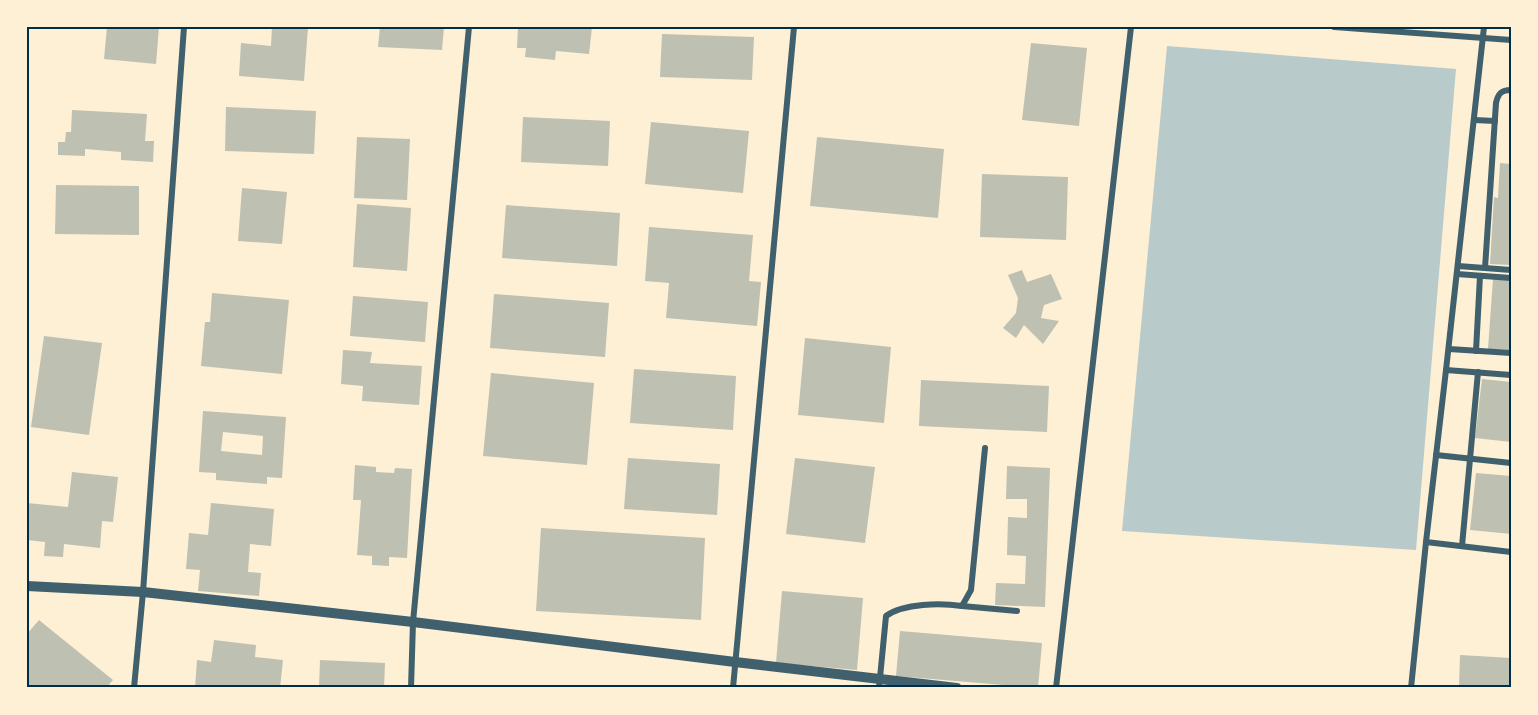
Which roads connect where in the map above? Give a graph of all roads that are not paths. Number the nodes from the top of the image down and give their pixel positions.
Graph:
1 (184, 27) edge
2 (469, 27) edge
3 (794, 27) edge
4 (1131, 27) edge
5 (1334, 27) edge
6 (1484, 27) edge
7 (1483, 37) junction
8 (1511, 39) edge
9 (1511, 90) edge
10 (1474, 120) junction
11 (1495, 121) junction
12 (1458, 266) junction
13 (1485, 268) junction
14 (1511, 270) edge
15 (1457, 274) junction
16 (1480, 276) junction
17 (1511, 278) edge
18 (1449, 349) junction
19 (1476, 351) junction
20 (1511, 353) edge
21 (1446, 370) junction
22 (1478, 372) junction
23 (1511, 375) edge
24 (985, 448) dead end
25 (1436, 455) junction
26 (1470, 459) junction
27 (1511, 463) edge
28 (1426, 542) junction
29 (1462, 546) junction
30 (1511, 552) edge
31 (27, 586) edge
32 (143, 592) junction
33 (962, 606) junction
34 (1017, 611) dead end
35 (413, 622) junction
36 (735, 662) junction
37 (879, 684) edge
38 (134, 688) edge
39 (411, 688) edge
40 (733, 688) edge
41 (957, 688) edge
42 (1056, 688) edge
43 (1411, 688) edge

1 - 32 street
2 - 35 street
3 - 36 street
4 - 42 street
5 - 7 street
6 - 7 street
7 - 8 street
7 - 10 street
9 - 11 street
10 - 11 street
10 - 12 street
11 - 13 street
12 - 13 street
12 - 15 street
13 - 14 street
15 - 16 street
15 - 18 street
16 - 17 street
16 - 19 street
18 - 19 street
18 - 21 street
19 - 20 street
21 - 22 street
21 - 25 street
22 - 23 street
22 - 26 street
24 - 33 street
25 - 26 street
25 - 28 street
26 - 27 street
26 - 29 street
28 - 29 street
28 - 43 street
29 - 30 street
31 - 32 street
32 - 35 street
32 - 38 street
33 - 34 street
33 - 37 street
35 - 36 street
35 - 39 street
36 - 37 street
36 - 40 street
37 - 41 street

